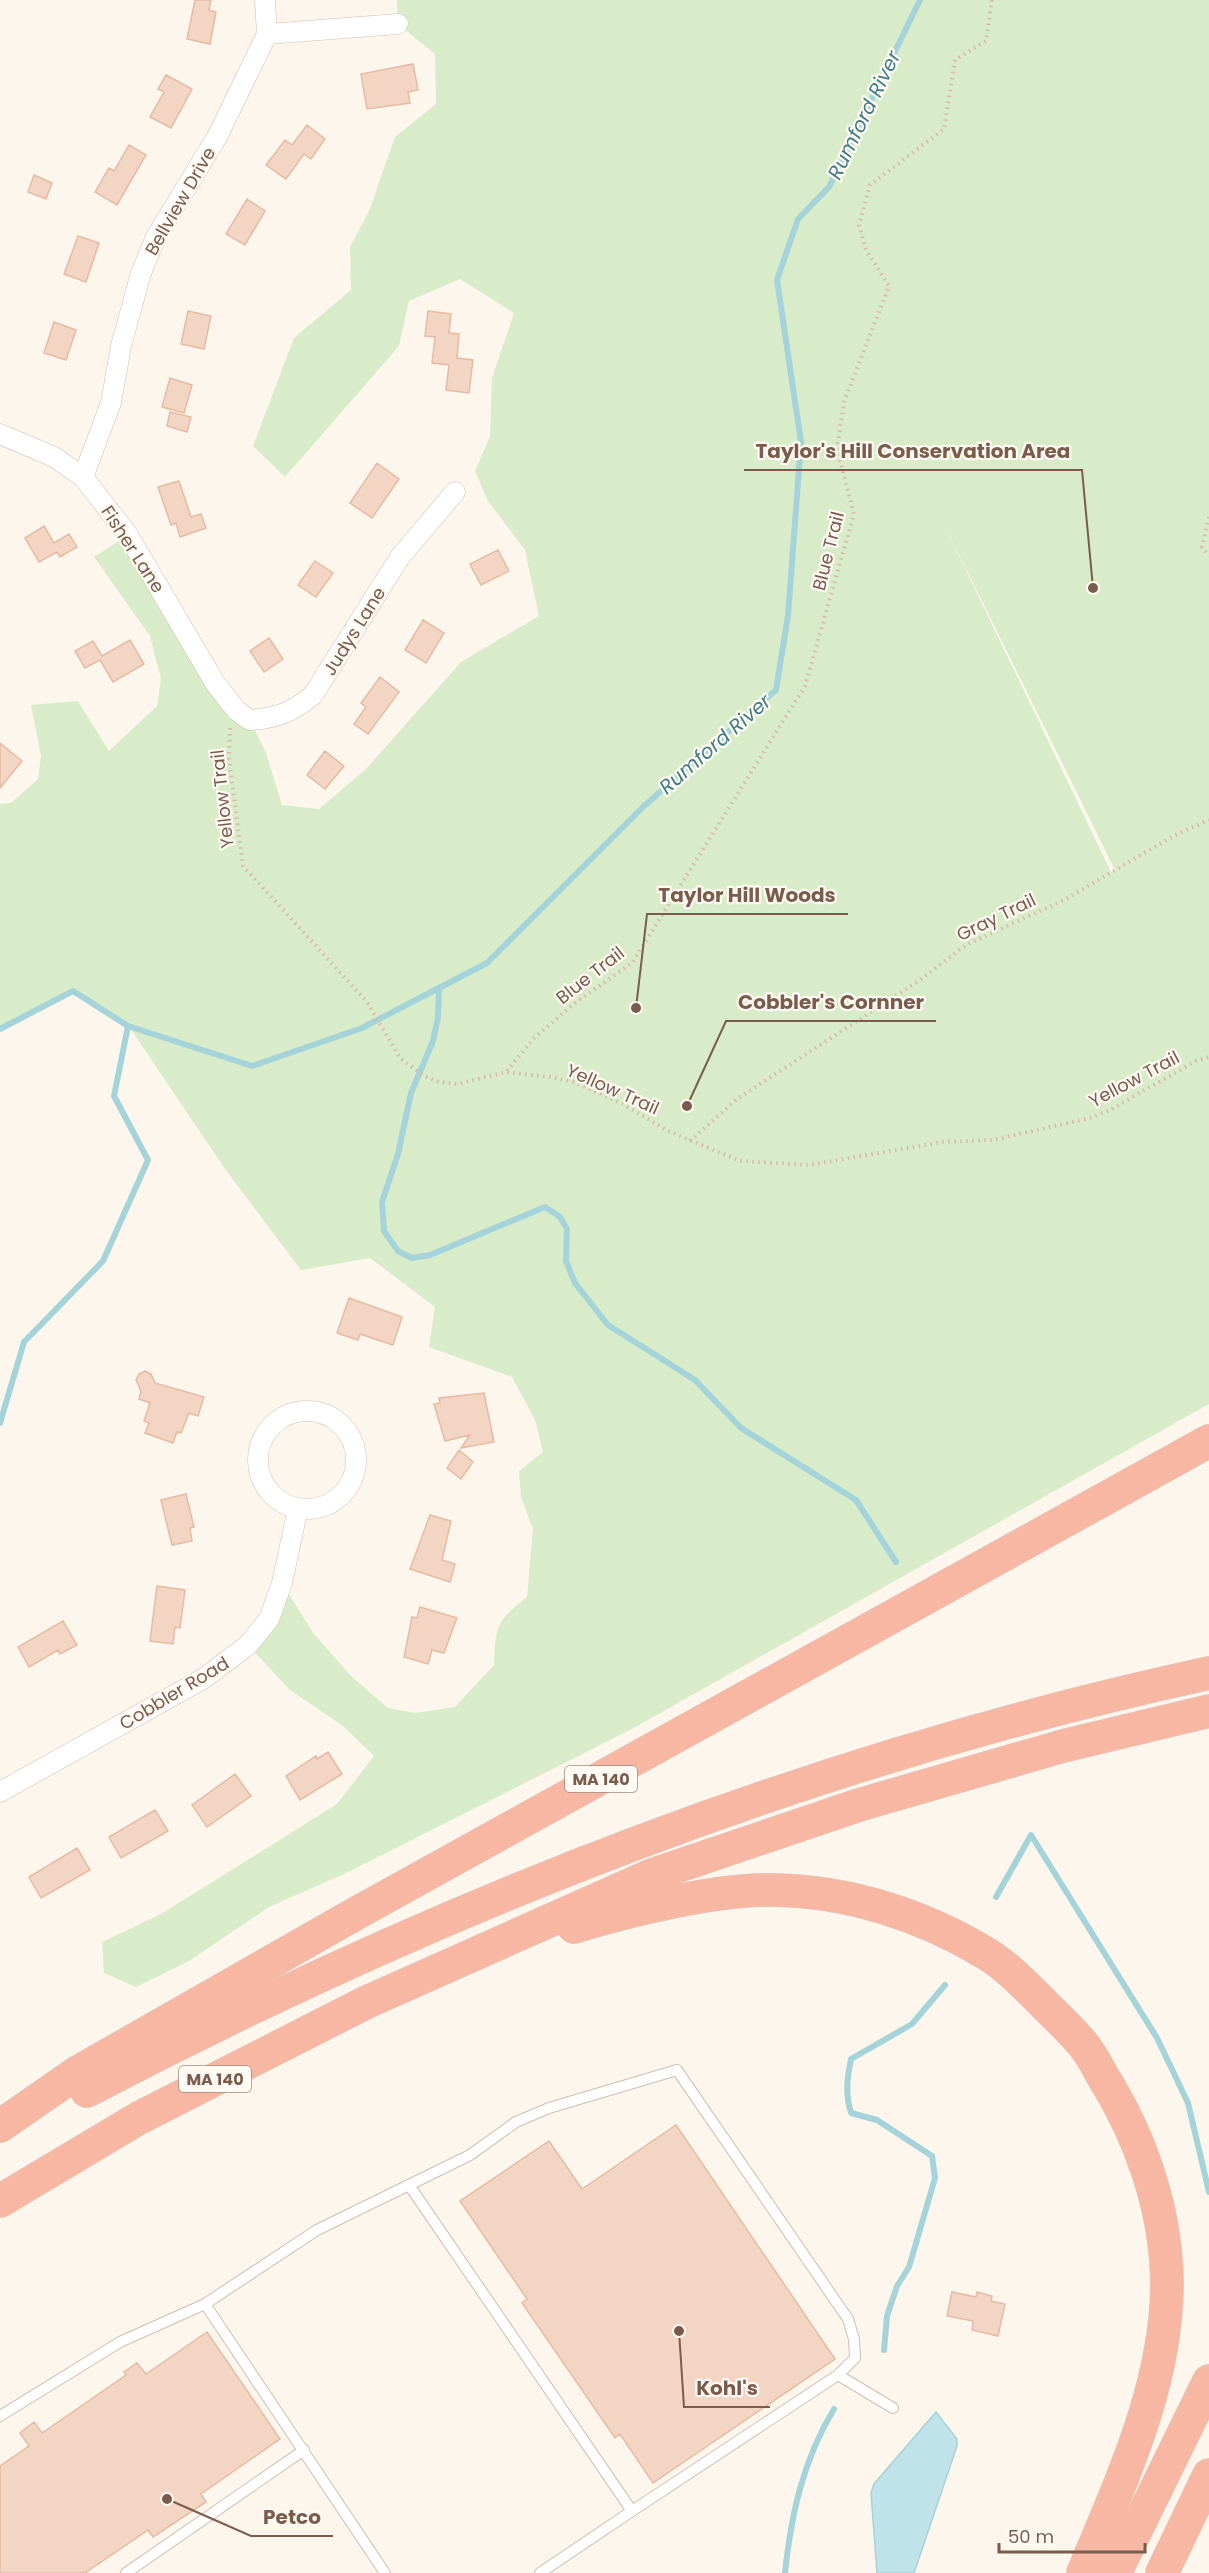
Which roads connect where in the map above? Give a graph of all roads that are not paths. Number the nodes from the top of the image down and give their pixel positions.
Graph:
1 (265, 0) edge
2 (398, 24) dead end
3 (267, 34) junction
4 (0, 434) edge
5 (83, 477) junction
6 (455, 492) dead end
7 (230, 703) joint
8 (1209, 1441) edge
9 (298, 1508) junction
10 (1209, 1673) edge
11 (1209, 1710) edge
12 (0, 1792) edge
13 (438, 1970) junction
14 (0, 2126) edge
15 (0, 2137) edge
16 (410, 2185) junction
17 (0, 2201) edge
18 (205, 2304) junction
19 (838, 2375) junction
20 (1209, 2381) edge
21 (893, 2408) dead end
22 (0, 2416) edge
23 (304, 2450) junction
24 (1209, 2475) edge
25 (632, 2511) junction
26 (126, 2573) edge
27 (385, 2573) edge
28 (540, 2573) edge
29 (1083, 2573) edge
30 (1115, 2573) edge
31 (1162, 2573) edge

1 - 3 street, Bellview Drive
2 - 3 street
3 - 5 street, Bellview Drive
4 - 5 street, Fisher Lane
5 - 7 street, Fisher Lane
6 - 7 street, Judys Lane
8 - 14 highway, MA 140
9 - 9 street
9 - 12 street, Cobbler Road
10 - 15 highway
11 - 13 highway, MA 140
13 - 17 highway, MA 140
13 - 29 highway
16 - 18 lane
16 - 19 lane
16 - 25 lane
18 - 22 lane
18 - 23 lane
19 - 21 lane
19 - 25 lane
20 - 30 highway
23 - 26 lane
23 - 27 lane
24 - 31 highway
25 - 28 lane

